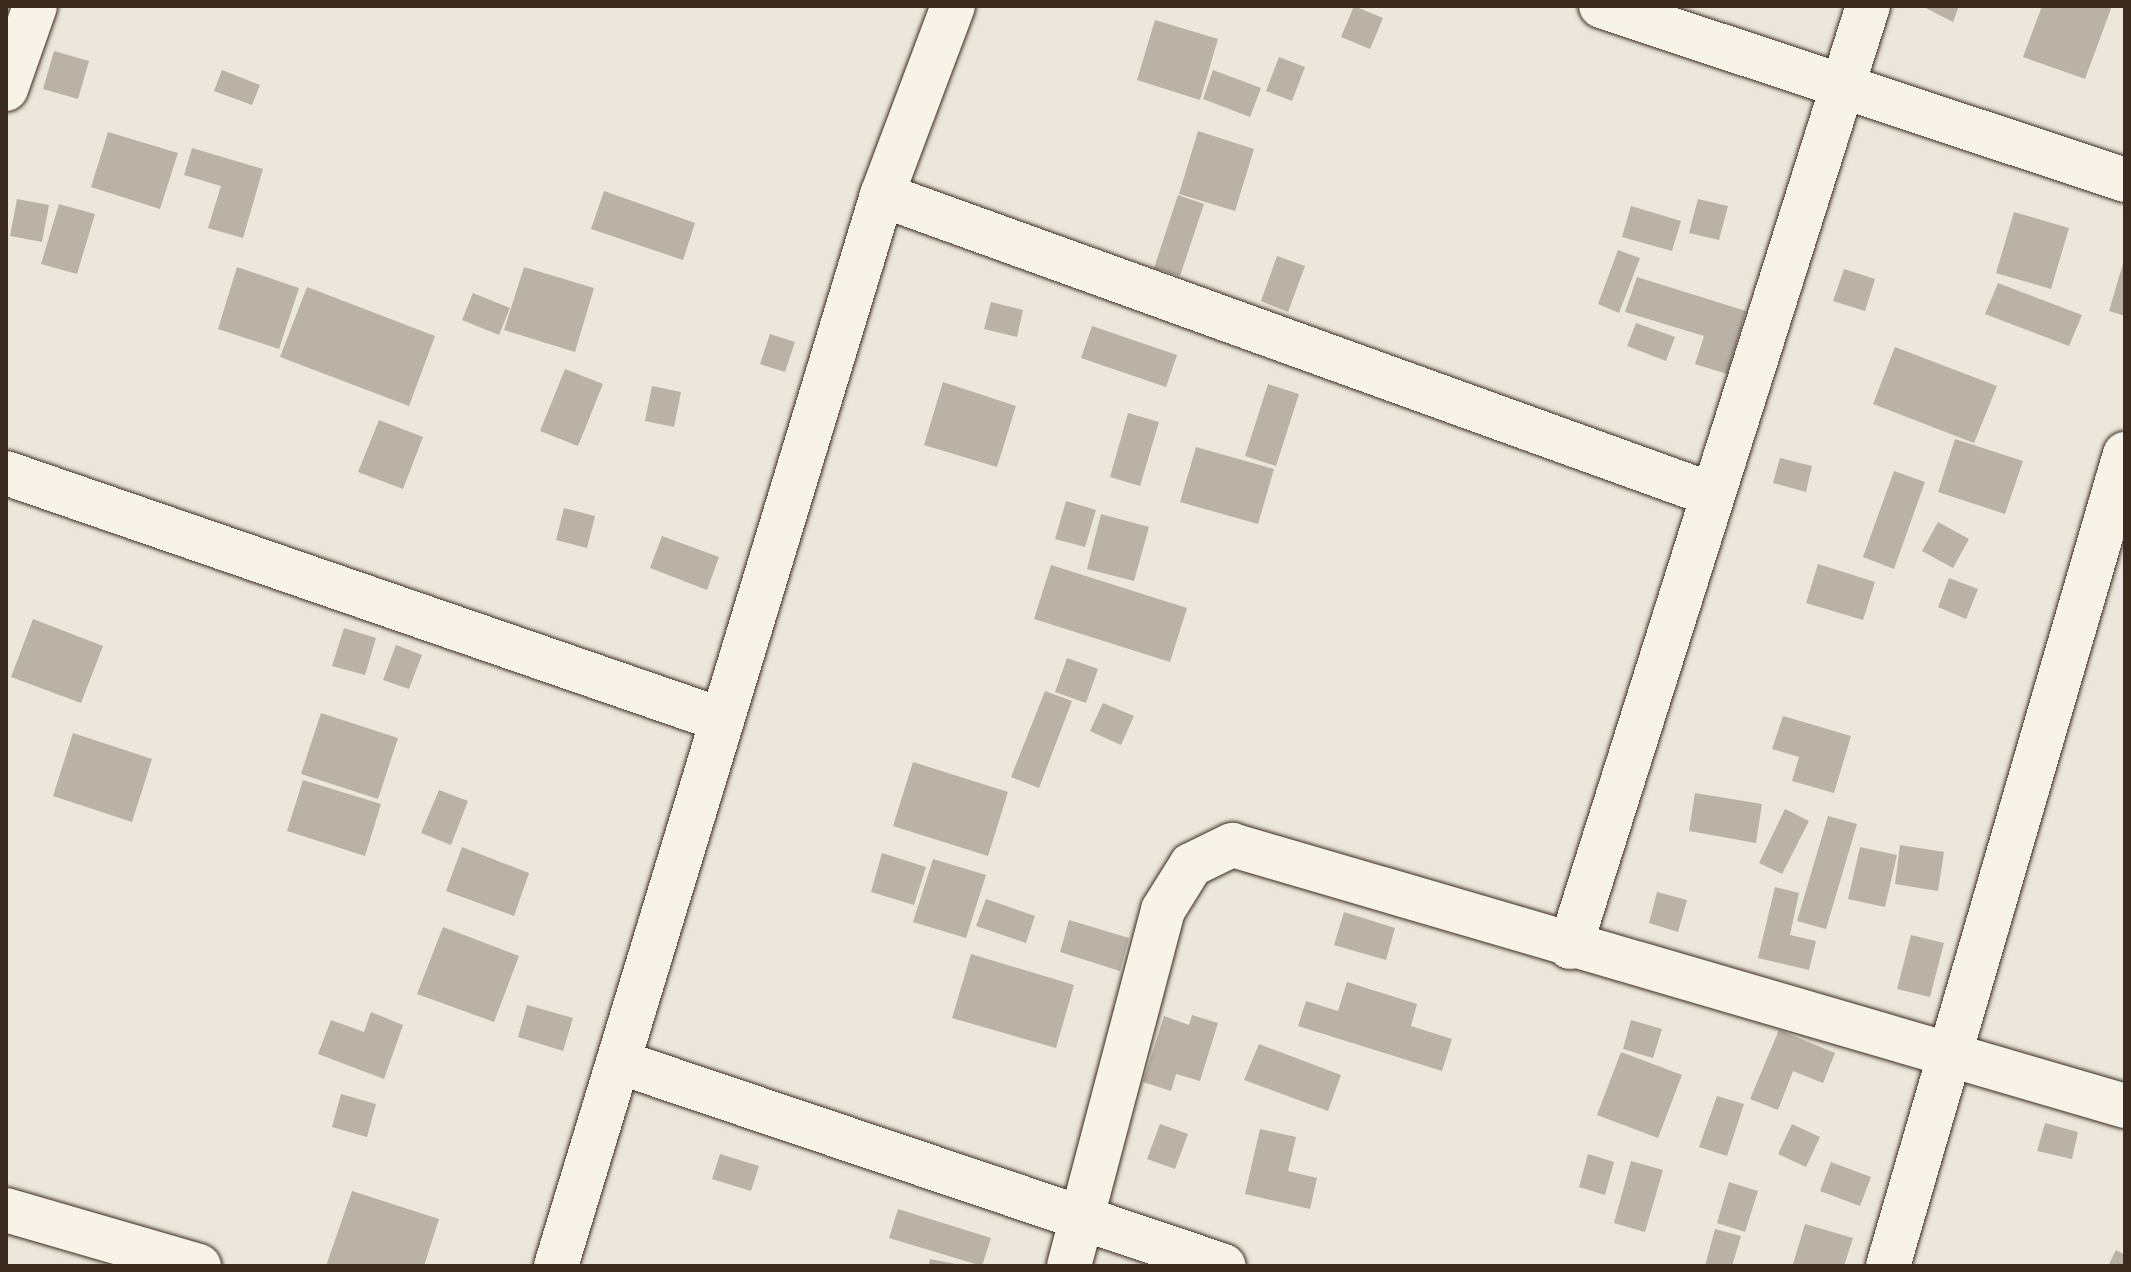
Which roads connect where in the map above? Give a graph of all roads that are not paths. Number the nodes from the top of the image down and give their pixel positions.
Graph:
1 (35, 6) edge
2 (953, 6) edge
3 (1601, 6) edge
4 (1868, 6) edge
5 (1843, 86) junction
6 (6, 89) edge
7 (2125, 180) edge
8 (882, 195) junction
9 (2125, 454) edge
10 (6, 473) edge
11 (1713, 495) junction
12 (722, 720) junction
13 (1570, 947) junction
14 (1948, 1059) junction
15 (619, 1062) junction
16 (2125, 1106) edge
17 (6, 1210) edge
18 (1082, 1222) junction
19 (199, 1266) edge
20 (556, 1266) edge
21 (1069, 1266) edge
22 (1224, 1266) edge
23 (1888, 1266) edge

1 - 6 street
2 - 8 street
3 - 5 street
4 - 5 street
5 - 7 street
5 - 11 street
8 - 11 street
8 - 12 street
9 - 14 street
10 - 12 street
11 - 13 street
12 - 15 street
13 - 14 street
13 - 18 street
14 - 16 street
14 - 23 street
15 - 18 street
15 - 20 street
17 - 19 street
18 - 21 street
18 - 22 street

